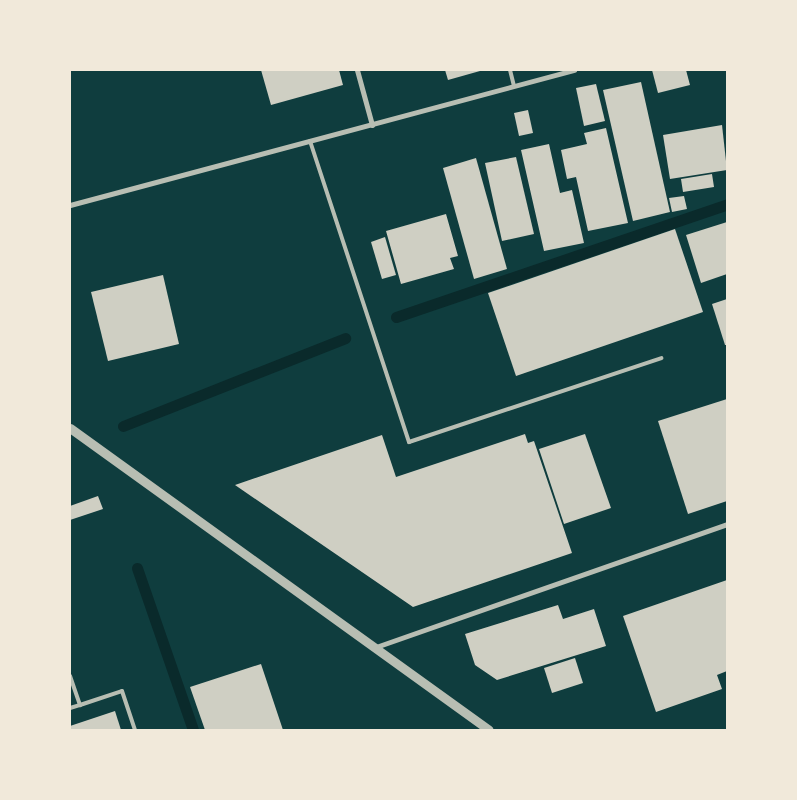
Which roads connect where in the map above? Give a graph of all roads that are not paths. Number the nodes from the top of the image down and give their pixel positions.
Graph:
1 (357, 70) edge
2 (510, 70) edge
3 (574, 70) edge
4 (514, 86) junction
5 (372, 124) junction
6 (310, 141) junction
7 (70, 205) edge
8 (660, 358) dead end
9 (70, 428) edge
10 (727, 524) edge
11 (373, 648) junction
12 (70, 676) edge
13 (80, 705) junction
14 (70, 708) edge
15 (135, 730) edge
16 (489, 730) edge

1 - 5 street
2 - 4 lane
3 - 4 street
4 - 5 street
5 - 6 street
6 - 7 street
6 - 8 lane
9 - 11 street
10 - 11 street
11 - 16 street
12 - 13 lane
13 - 14 lane
13 - 15 lane

